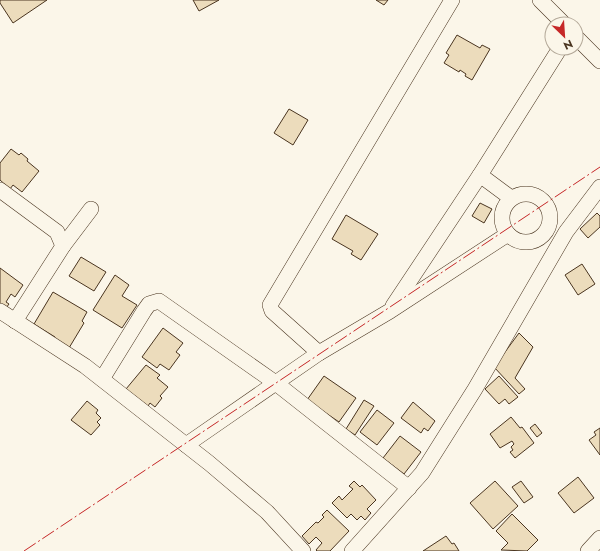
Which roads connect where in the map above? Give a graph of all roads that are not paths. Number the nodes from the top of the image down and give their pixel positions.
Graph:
1 (452, 0) edge
2 (540, 0) edge
3 (556, 16) edge
4 (584, 45) edge
5 (555, 56) edge
6 (600, 61) edge
7 (480, 175) junction
8 (600, 187) edge
9 (0, 190) edge
10 (511, 198) junction
11 (91, 209) dead end
12 (550, 224) junction
13 (566, 232) junction
14 (508, 234) junction
15 (63, 246) junction
16 (0, 311) edge
17 (390, 311) junction
18 (15, 321) junction
19 (319, 353) junction
20 (102, 379) junction
21 (277, 384) junction
22 (186, 445) junction
23 (409, 488) junction
24 (600, 538) edge
25 (303, 551) edge
26 (352, 551) edge
27 (588, 551) edge

1 - 19 street
2 - 3 street
4 - 6 street
5 - 7 street
7 - 10 street
7 - 17 street
8 - 13 street
9 - 15 street
10 - 12 street
10 - 14 street
11 - 15 street
12 - 13 street
12 - 14 street
13 - 23 street
14 - 17 street
15 - 18 street
16 - 18 street
17 - 19 street
18 - 20 street
19 - 21 street
20 - 21 street
20 - 22 street
21 - 22 street
21 - 23 street
22 - 25 street
23 - 26 street
24 - 27 street

